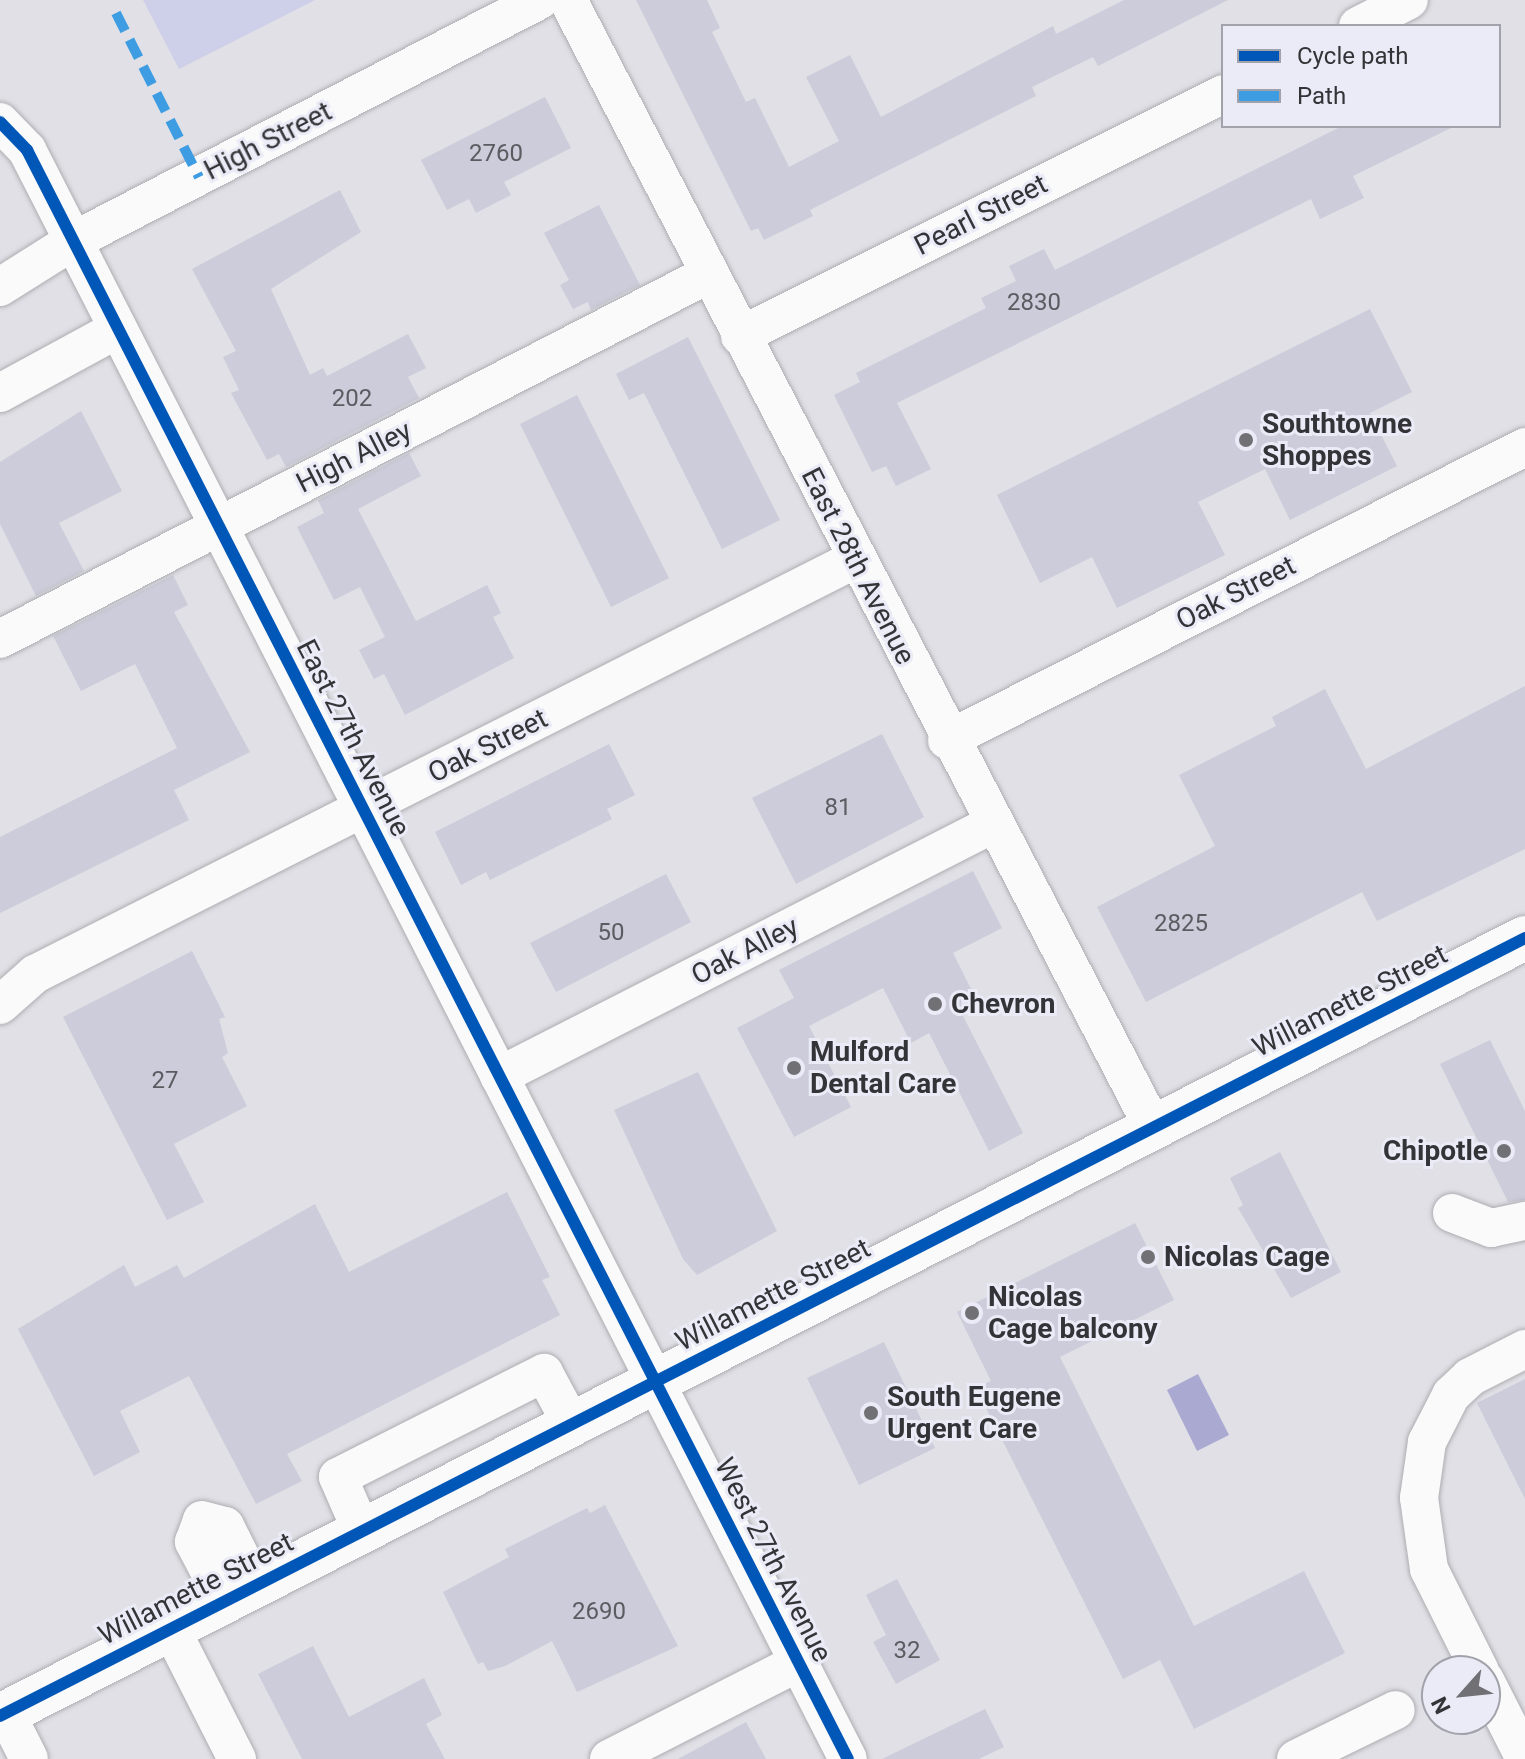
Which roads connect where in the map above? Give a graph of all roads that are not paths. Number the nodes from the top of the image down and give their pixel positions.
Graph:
1 (540, 0) edge
2 (568, 0) edge
3 (1409, 0) edge
4 (1362, 24) edge
5 (1221, 95) edge
6 (0, 122) edge
7 (73, 241) junction
8 (707, 275) junction
9 (0, 287) edge
10 (118, 329) junction
11 (740, 336) junction
12 (0, 393) edge
13 (1525, 447) edge
14 (217, 527) junction
15 (854, 560) junction
16 (0, 639) edge
17 (947, 740) junction
18 (363, 810) junction
19 (991, 825) junction
20 (1525, 938) edge
21 (0, 1005) edge
22 (499, 1076) junction
23 (1154, 1129) junction
24 (1452, 1213) dead end
25 (1525, 1221) edge
26 (1525, 1349) edge
27 (655, 1383) junction
28 (572, 1425) junction
29 (362, 1532) junction
30 (171, 1629) junction
31 (1472, 1655) edge
32 (799, 1662) junction
33 (1396, 1710) dead end
34 (1501, 1712) edge
35 (3, 1714) edge
36 (29, 1759) edge
37 (237, 1759) edge
38 (609, 1759) edge
39 (848, 1759) edge
40 (1296, 1759) edge
41 (1525, 1759) edge

1 - 7 street, High Street
2 - 8 street, East 28th Avenue
3 - 4 street
5 - 11 street, Pearl Street
6 - 7 street, East 27th Avenue
7 - 9 street, High Street
7 - 10 street, East 27th Avenue
8 - 11 street, East 28th Avenue
8 - 14 street, High Alley
10 - 12 street
10 - 14 street, East 27th Avenue
11 - 15 street, East 28th Avenue
13 - 17 street, Oak Street
14 - 16 street, High Alley
14 - 18 street, East 27th Avenue
15 - 17 street, East 28th Avenue
15 - 18 street, Oak Street
17 - 19 street, East 28th Avenue
18 - 21 street, Oak Street
18 - 22 street, East 27th Avenue
19 - 22 street, Oak Alley
19 - 23 street, East 28th Avenue
20 - 23 main road, Willamette Street
22 - 27 street, East 27th Avenue
23 - 27 main road, Willamette Street
24 - 25 street
26 - 31 street
27 - 28 main road, Willamette Street
27 - 32 street, West 27th Avenue
28 - 29 main road, Willamette Street
28 - 29 street
29 - 30 main road, Willamette Street
30 - 35 main road, Willamette Street
30 - 37 street
32 - 38 street
32 - 39 street, West 27th Avenue
33 - 40 street
34 - 41 street
35 - 36 street

